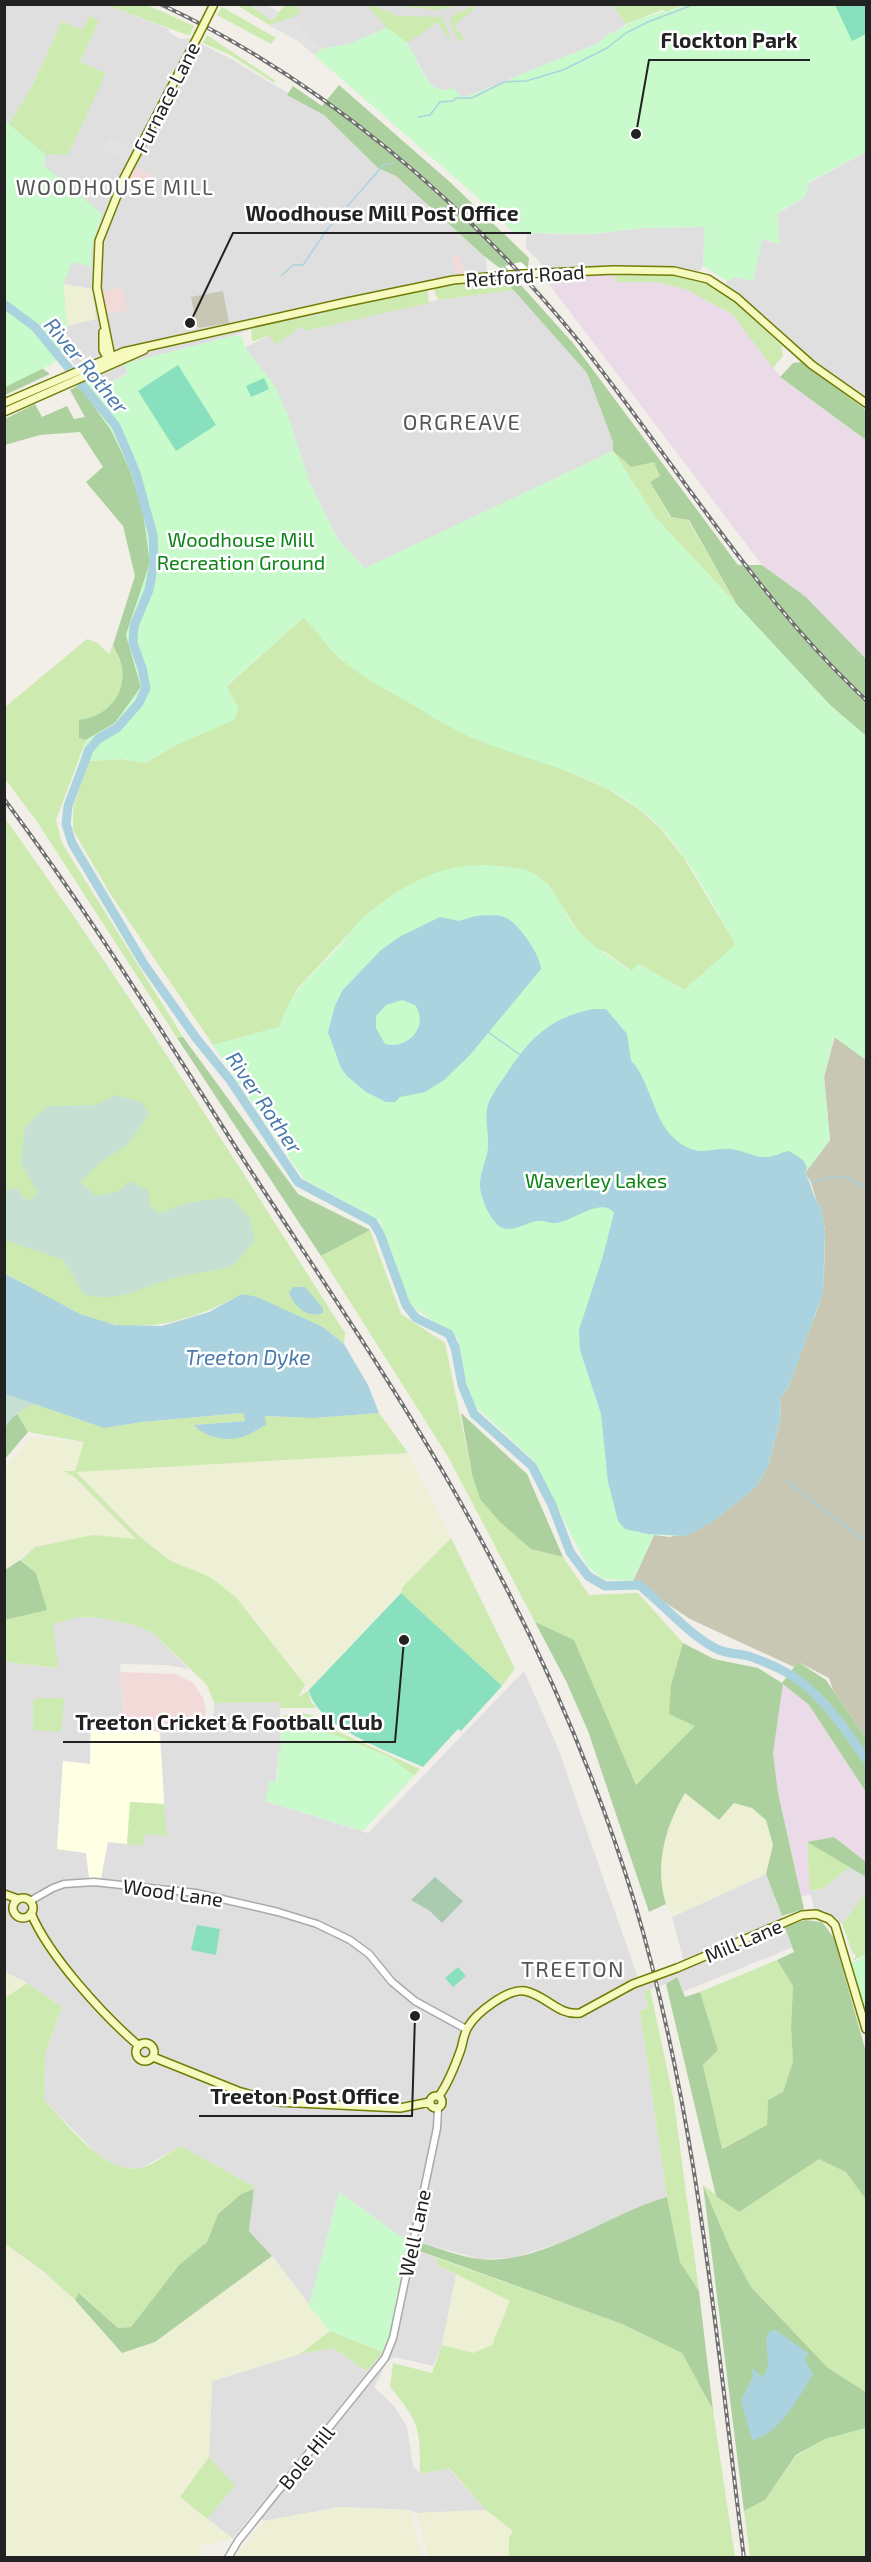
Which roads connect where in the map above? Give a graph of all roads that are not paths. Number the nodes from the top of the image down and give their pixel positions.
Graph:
1 (214, 4) edge
2 (104, 330) junction
3 (103, 350) junction
4 (110, 359) junction
5 (94, 363) junction
6 (82, 372) junction
7 (4, 403) edge
8 (867, 403) edge
9 (4, 412) edge
10 (4, 1896) edge
11 (18, 1899) junction
12 (30, 1901) junction
13 (14, 1908) junction
14 (31, 1913) junction
15 (22, 1917) junction
16 (38, 1929) junction
17 (466, 2029) junction
18 (867, 2029) edge
19 (138, 2046) junction
20 (153, 2056) junction
21 (439, 2096) junction
22 (430, 2102) junction
23 (438, 2108) junction
24 (385, 2358) joint
25 (228, 2558) edge

1 - 2 main road, Furnace Lane, bridge
2 - 3 main road, Furnace Lane
2 - 4 main road, Furnace Lane
3 - 4 main road, Furnace Lane
3 - 5 main road
4 - 5 main road, Retford Road
4 - 6 main road, Retford Road
4 - 8 main road, Retford Road
5 - 6 main road, Retford Road
6 - 7 main road, Retford Road
6 - 9 main road, Retford Road
10 - 11 main road
10 - 13 main road
11 - 12 main road
11 - 13 main road
12 - 14 main road
12 - 17 street, Wood Lane
13 - 15 main road
14 - 15 main road
14 - 16 main road
15 - 16 main road
16 - 19 main road
17 - 18 main road, Mill Lane, bridge
17 - 21 main road
19 - 20 main road
19 - 20 main road
20 - 22 main road
21 - 22 main road
21 - 23 main road
22 - 23 main road
23 - 24 street, Well Lane
24 - 25 street, Bole Hill

